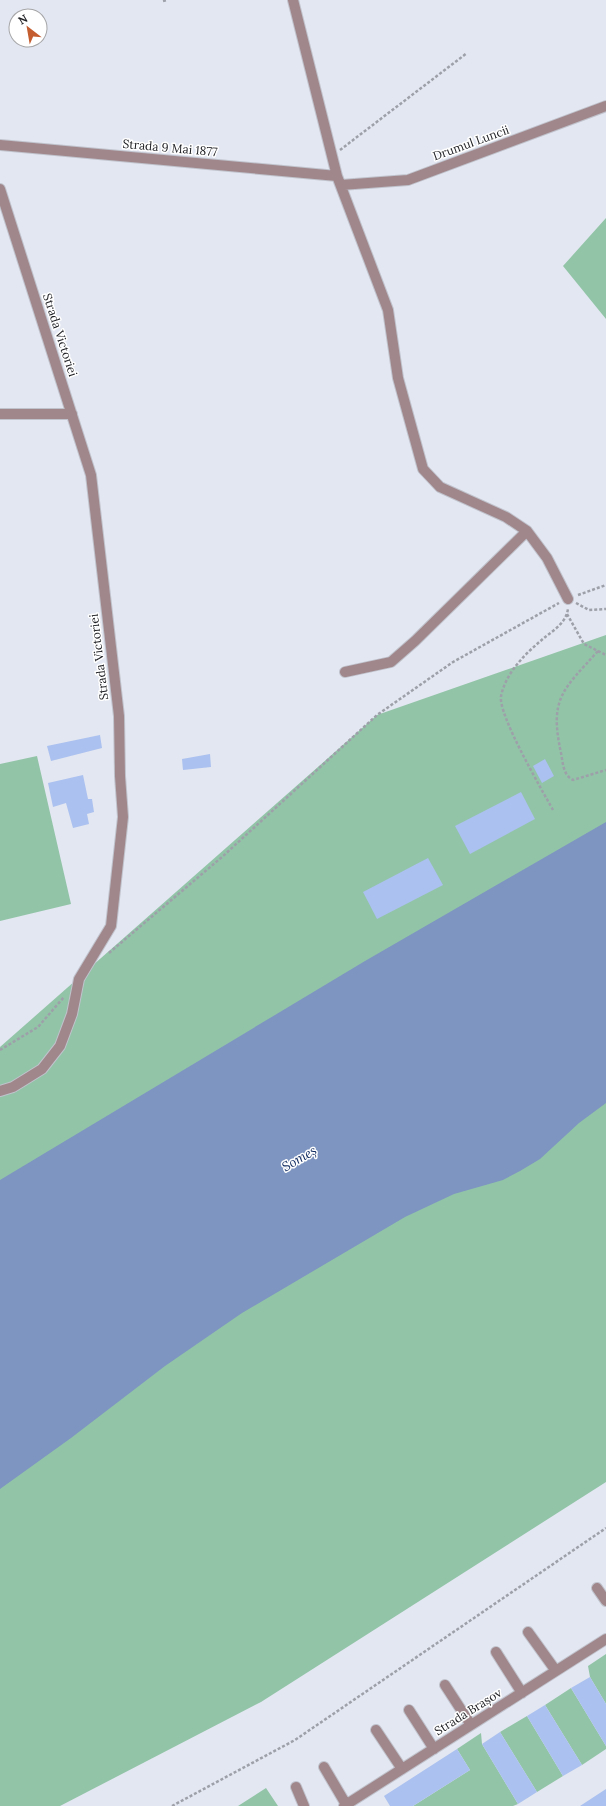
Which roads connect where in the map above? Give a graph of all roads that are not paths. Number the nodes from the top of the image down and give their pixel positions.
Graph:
1 (293, 0) edge
2 (606, 106) edge
3 (0, 145) edge
4 (339, 180) junction
5 (0, 189) edge
6 (0, 414) edge
7 (72, 414) junction
8 (527, 531) junction
9 (568, 598) road end
10 (345, 672) dead end
11 (0, 1091) edge
12 (597, 1588) dead end
13 (606, 1601) edge
14 (528, 1632) dead end
15 (606, 1639) edge
16 (496, 1652) dead end
17 (556, 1672) junction
18 (445, 1685) dead end
19 (522, 1693) junction
20 (409, 1710) dead end
21 (471, 1725) junction
22 (376, 1730) dead end
23 (434, 1748) junction
24 (324, 1767) dead end
25 (402, 1769) junction
26 (296, 1787) dead end
27 (304, 1806) edge
28 (346, 1806) edge

1 - 4 street
2 - 4 street, Drumul Luncii
3 - 4 street, Strada 9 Mai 1877
4 - 8 street
5 - 7 street, Strada Victoriei
6 - 7 street
7 - 11 street, Strada Victoriei
8 - 9 street
8 - 10 street
12 - 13 street
14 - 17 street
15 - 17 street, Strada Brașov
16 - 19 street
17 - 19 street, Strada Brașov
18 - 21 street
19 - 21 street, Strada Brașov
20 - 23 street
21 - 23 street, Strada Brașov
22 - 25 street
23 - 25 street, Strada Brașov
24 - 28 street
25 - 28 street, Strada Brașov
26 - 27 street

